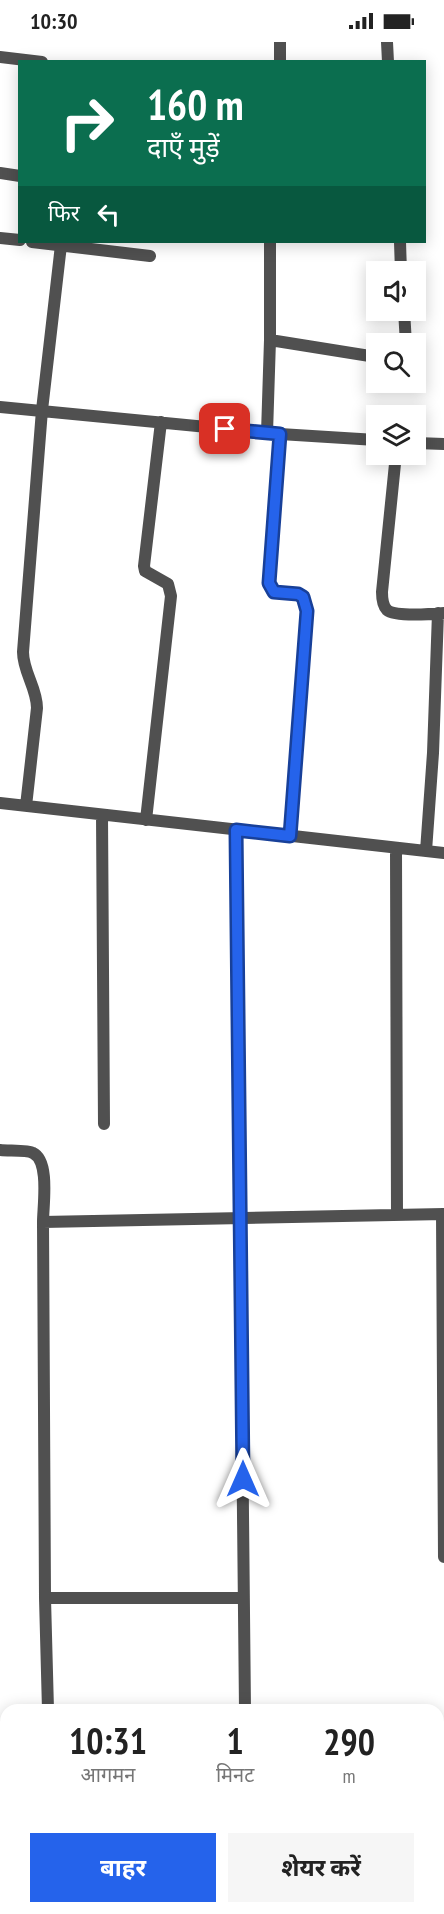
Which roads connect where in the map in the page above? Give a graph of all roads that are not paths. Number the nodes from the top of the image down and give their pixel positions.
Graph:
1 (280, 42) edge
2 (387, 42) edge
3 (0, 57) edge
4 (25, 60) edge
5 (280, 60) edge
6 (388, 60) edge
7 (0, 173) edge
8 (18, 176) edge
9 (0, 238) edge
10 (18, 240) edge
11 (42, 243) edge
12 (270, 243) edge
13 (400, 243) edge
14 (61, 245) junction
15 (150, 256) dead end
16 (401, 261) edge
17 (270, 340) junction
18 (366, 355) edge
19 (0, 406) edge
20 (42, 410) junction
21 (161, 422) junction
22 (273, 434) junction
23 (366, 439) edge
24 (426, 443) edge
25 (444, 444) edge
26 (395, 465) edge
27 (441, 613) edge
28 (439, 753) edge
29 (0, 803) edge
30 (26, 806) junction
31 (102, 815) junction
32 (146, 820) junction
33 (236, 830) junction
34 (290, 836) junction
35 (396, 848) junction
36 (426, 851) junction
37 (444, 853) edge
38 (104, 1124) dead end
39 (0, 1150) edge
40 (443, 1214) edge
41 (398, 1215) junction
42 (241, 1217) junction
43 (42, 1222) junction
44 (444, 1557) edge
45 (45, 1598) junction
46 (243, 1598) junction
47 (48, 1704) edge
48 (245, 1704) edge

1 - 5 street
2 - 6 street
3 - 4 street
7 - 8 street
9 - 10 street
11 - 14 street
12 - 17 street
13 - 16 street
14 - 15 street
14 - 20 street
17 - 18 street
17 - 22 street
19 - 20 street
20 - 21 street
20 - 30 street
21 - 22 street
21 - 32 street
22 - 23 street
22 - 34 street
24 - 25 street
26 - 27 street
27 - 28 street
28 - 36 street
29 - 30 street
30 - 31 street
31 - 32 street
31 - 38 street
32 - 33 street
33 - 34 street
33 - 42 street
34 - 35 street
35 - 36 street
35 - 41 street
36 - 37 street
39 - 43 street
40 - 41 street
40 - 44 street
41 - 42 street
42 - 43 street
42 - 46 street
43 - 45 street
45 - 46 street
45 - 47 street
46 - 48 street

